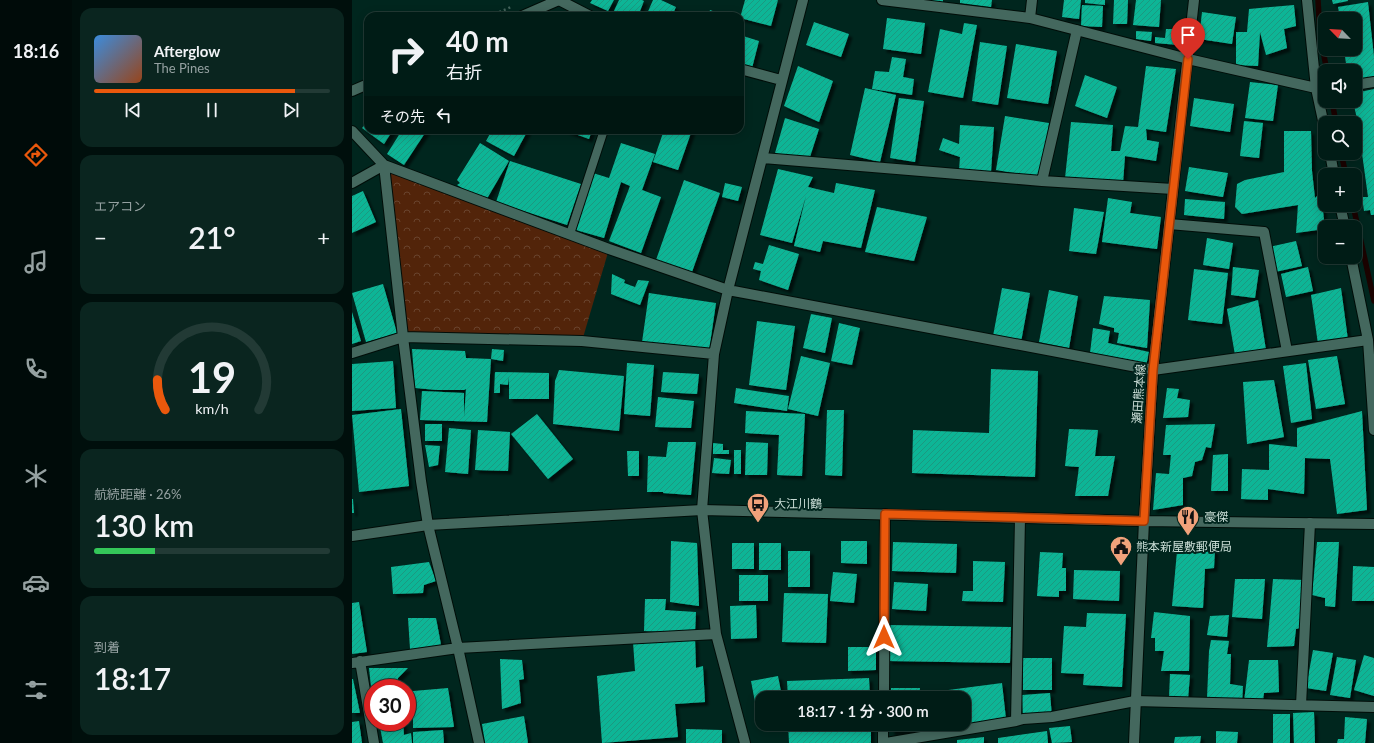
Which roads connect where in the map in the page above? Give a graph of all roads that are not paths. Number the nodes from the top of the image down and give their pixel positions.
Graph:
1 (803, 0) edge
2 (886, 0) edge
3 (1032, 0) edge
4 (1194, 0) edge
5 (1307, 0) edge
6 (531, 12) edge
7 (582, 12) edge
8 (1030, 18) junction
9 (1076, 30) junction
10 (1188, 59) junction
11 (744, 70) edge
12 (1318, 74) edge
13 (781, 80) junction
14 (1374, 82) edge
15 (1362, 84) edge
16 (364, 86) edge
17 (1318, 88) edge
18 (352, 91) edge
19 (352, 131) edge
20 (603, 134) edge
21 (763, 158) junction
22 (384, 165) junction
23 (1042, 181) junction
24 (352, 183) edge
25 (1173, 189) junction
26 (1169, 224) junction
27 (570, 234) junction
28 (1352, 264) edge
29 (728, 290) junction
30 (403, 337) junction
31 (1368, 340) junction
32 (1287, 351) junction
33 (352, 353) edge
34 (714, 354) junction
35 (1153, 370) junction
36 (1374, 430) edge
37 (702, 510) junction
38 (885, 514) junction
39 (1020, 518) junction
40 (1144, 521) junction
41 (1310, 523) junction
42 (1374, 524) edge
43 (428, 525) junction
44 (352, 536) edge
45 (716, 634) junction
46 (458, 648) junction
47 (356, 662) edge
48 (884, 691) edge
49 (1135, 701) junction
50 (1301, 705) junction
51 (1374, 707) edge
52 (1016, 721) junction
53 (884, 731) edge
54 (374, 743) edge
55 (479, 743) edge
56 (745, 743) edge
57 (885, 743) edge
58 (1134, 743) edge

1 - 13 street
2 - 8 street
3 - 8 street
4 - 10 street, 瀬田熊本線
5 - 12 street
6 - 7 street
8 - 9 street
9 - 10 street
9 - 23 street
10 - 17 street
10 - 25 street, 瀬田熊本線
11 - 13 street
13 - 21 street
14 - 15 street
16 - 18 street
19 - 22 street
20 - 27 lane
21 - 23 street
21 - 29 street
22 - 24 street
22 - 27 street
22 - 30 street
23 - 25 street
25 - 26 street, 瀬田熊本線
26 - 32 street
26 - 35 street, 瀬田熊本線
27 - 29 street
28 - 31 street
29 - 34 street
29 - 35 street
30 - 33 street
30 - 34 street
30 - 43 street
31 - 32 street
31 - 36 street
32 - 35 street
34 - 37 street
35 - 40 street, 瀬田熊本線
37 - 38 street
37 - 43 street
37 - 45 street
38 - 39 street
38 - 48 street
39 - 40 street
39 - 52 street
40 - 41 street
40 - 49 street, 瀬田熊本線
41 - 42 street
41 - 50 street
43 - 44 street
43 - 46 street
45 - 46 street
45 - 56 street
46 - 47 street
46 - 55 street
47 - 54 street
49 - 50 street
49 - 52 street
49 - 58 street, 瀬田熊本線
50 - 51 street
52 - 57 street
53 - 57 street

